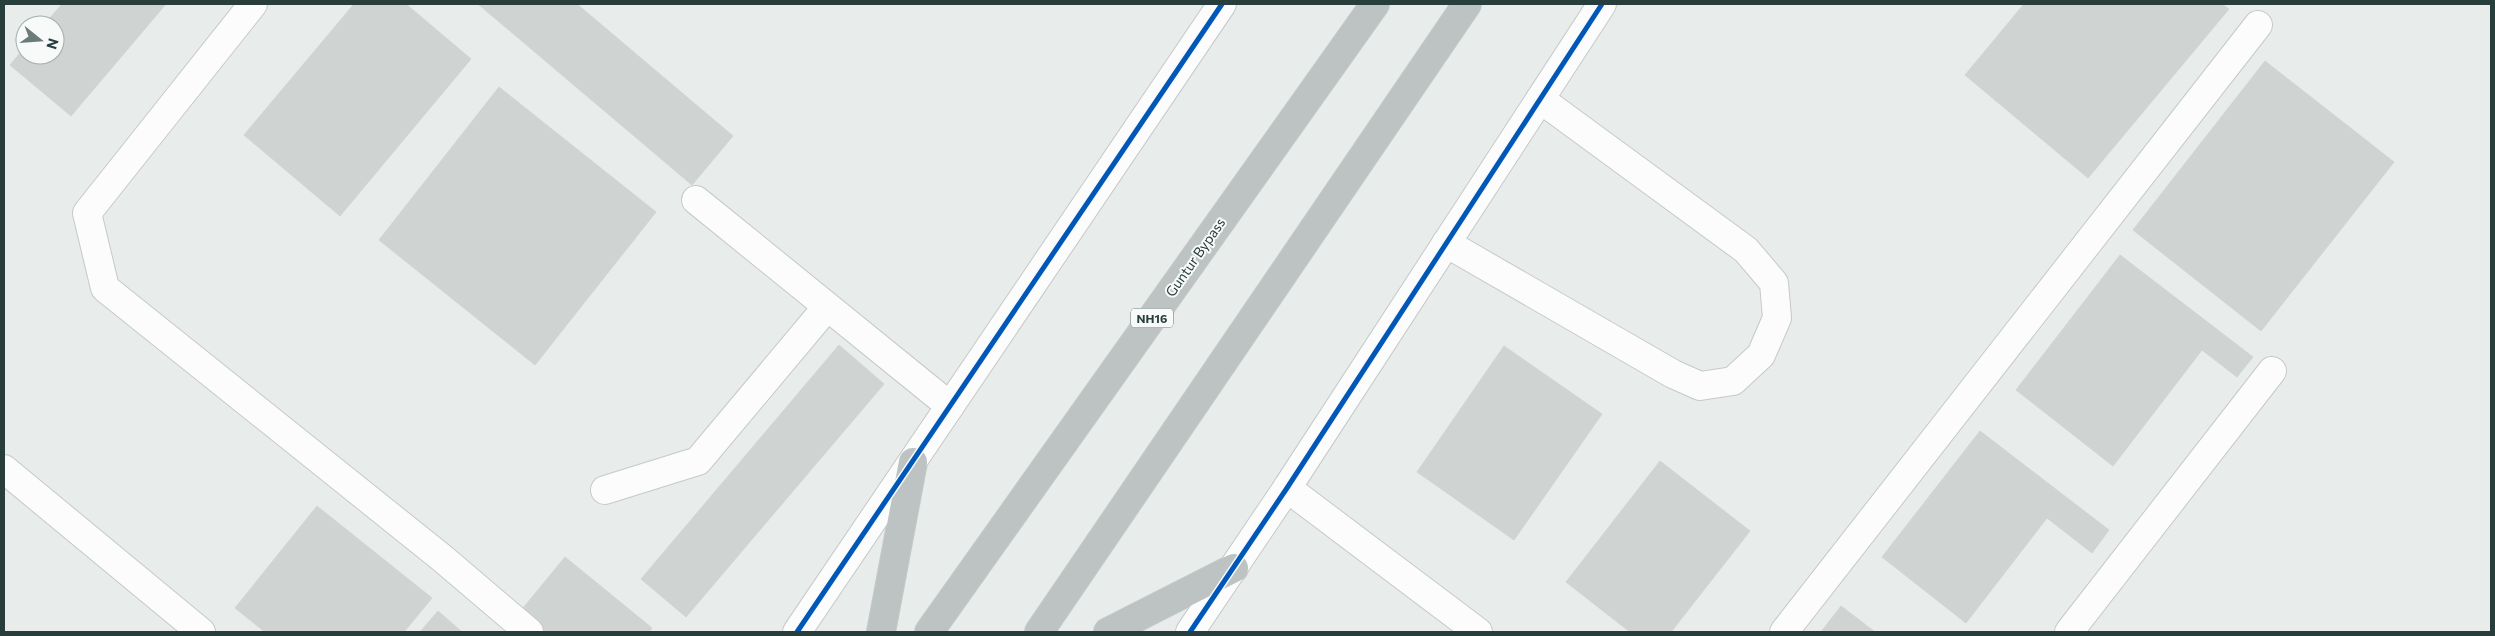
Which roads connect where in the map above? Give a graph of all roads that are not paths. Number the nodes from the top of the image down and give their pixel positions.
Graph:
1 (253, 4) edge
2 (1222, 4) edge
3 (1375, 4) edge
4 (1467, 4) edge
5 (1602, 4) edge
6 (2258, 24) dead end
7 (1540, 99) junction
8 (696, 200) dead end
9 (1446, 244) junction
10 (827, 306) junction
11 (2272, 370) dead end
12 (950, 406) junction
13 (913, 462) junction
14 (4, 469) edge
15 (1287, 488) junction
16 (605, 490) dead end
17 (1234, 568) junction
18 (201, 632) edge
19 (529, 632) edge
20 (798, 632) edge
21 (881, 632) edge
22 (929, 632) edge
23 (1039, 632) edge
24 (1108, 632) edge
25 (1190, 632) edge
26 (1478, 632) edge
27 (1784, 632) edge
28 (2068, 632) edge

1 - 19 street
2 - 12 street
3 - 22 highway, Guntur Bypass / NH16
4 - 23 highway
5 - 7 street
6 - 27 street
7 - 9 street
7 - 9 street
8 - 10 street
9 - 15 street
10 - 12 street
10 - 16 street
11 - 28 street
12 - 13 street
13 - 20 street
13 - 21 highway
14 - 18 street
15 - 17 street
15 - 26 street
17 - 24 highway
17 - 25 street

